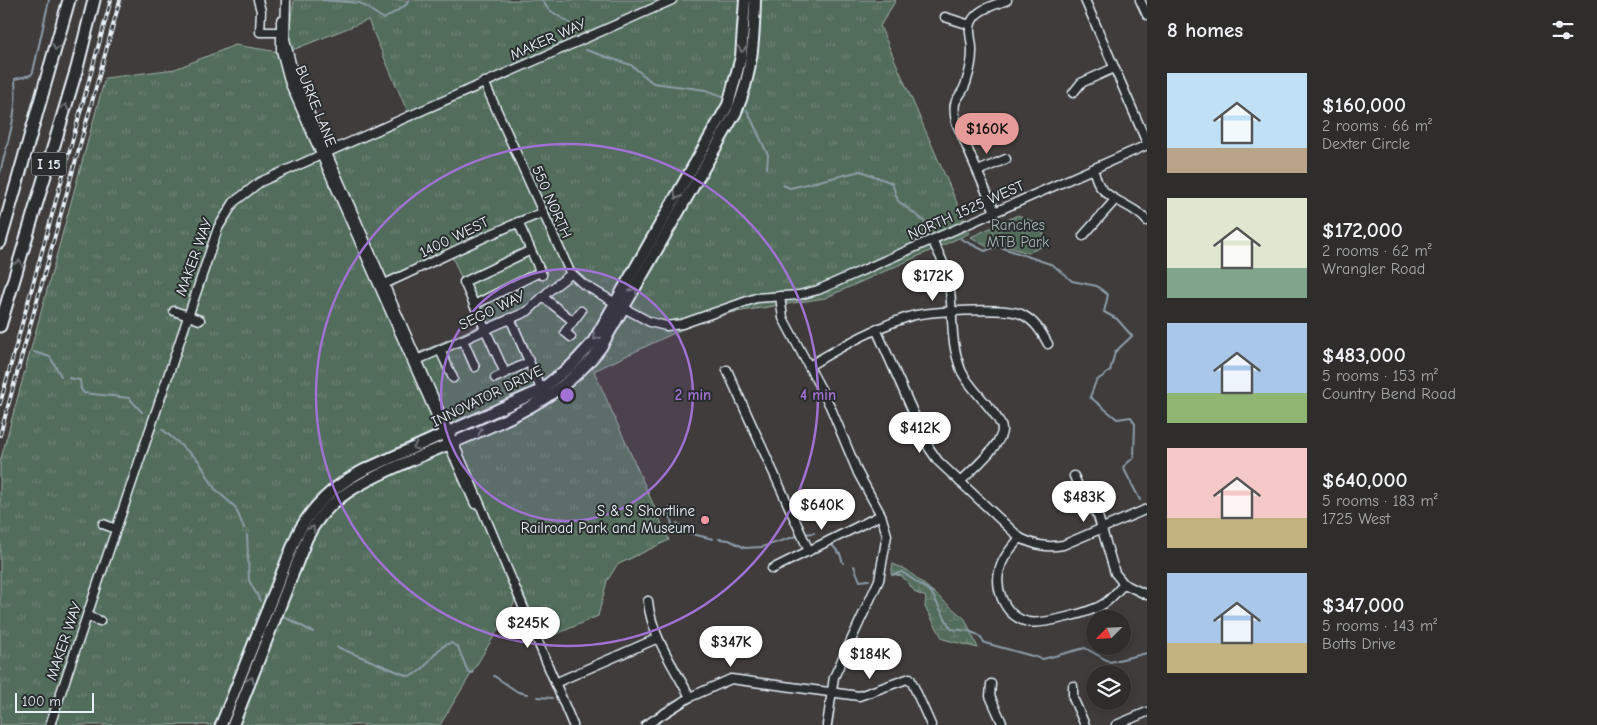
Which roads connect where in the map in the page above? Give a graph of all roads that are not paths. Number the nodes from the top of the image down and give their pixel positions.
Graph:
1 (69, 0) edge
2 (94, 0) edge
3 (258, 0) edge
4 (286, 0) edge
5 (672, 0) edge
6 (745, 0) edge
7 (755, 0) edge
8 (1007, 0) edge
9 (1085, 0) edge
10 (1140, 0) edge
11 (1147, 16) edge
12 (945, 17) dead end
13 (970, 24) junction
14 (282, 32) junction
15 (1114, 68) junction
16 (484, 82) junction
17 (1072, 93) dead end
18 (1147, 144) edge
19 (324, 154) junction
20 (1006, 159) dead end
21 (1092, 169) junction
22 (978, 171) junction
23 (1115, 200) junction
24 (995, 212) junction
25 (542, 213) junction
26 (1147, 221) edge
27 (518, 222) junction
28 (1083, 236) dead end
29 (932, 240) junction
30 (0, 242) edge
31 (529, 251) junction
32 (572, 274) junction
33 (381, 286) junction
34 (780, 296) junction
35 (543, 297) junction
36 (474, 305) junction
37 (620, 306) junction
38 (174, 311) dead end
39 (581, 311) dead end
40 (950, 313) junction
41 (188, 316) junction
42 (510, 318) junction
43 (200, 320) dead end
44 (573, 321) junction
45 (0, 326) edge
46 (485, 330) junction
47 (877, 331) junction
48 (571, 337) dead end
49 (463, 340) junction
50 (1048, 344) dead end
51 (440, 350) junction
52 (417, 360) junction
53 (529, 362) junction
54 (809, 366) junction
55 (475, 367) dead end
56 (727, 370) dead end
57 (505, 373) junction
58 (453, 378) dead end
59 (495, 378) dead end
60 (541, 389) junction
61 (448, 438) junction
62 (1074, 476) dead end
63 (960, 482) junction
64 (1147, 508) edge
65 (881, 515) junction
66 (103, 524) dead end
67 (1102, 528) junction
68 (116, 529) junction
69 (1020, 538) junction
70 (809, 552) junction
71 (772, 569) dead end
72 (1124, 584) junction
73 (1147, 595) edge
74 (648, 601) dead end
75 (86, 616) junction
76 (100, 620) dead end
77 (658, 638) junction
78 (555, 683) junction
79 (991, 684) dead end
80 (1073, 686) dead end
81 (832, 692) junction
82 (690, 697) junction
83 (1147, 712) edge
84 (50, 725) edge
85 (221, 725) edge
86 (233, 725) edge
87 (573, 725) edge
88 (646, 725) edge
89 (827, 725) edge
90 (931, 725) edge
91 (1003, 725) edge
92 (1085, 725) edge
93 (1116, 725) edge

1 -> 30 highway, I 15
45 -> 2 highway, I 15
3 - 14 street
4 - 14 street, BURKE LANE
5 - 16 street, MAKER WAY
6 -> 37 main road, INNOVATOR DRIVE
37 -> 7 main road, INNOVATOR DRIVE
8 - 13 street
9 - 15 street
10 - 11 street
12 - 13 street
13 - 22 street
14 - 19 street, BURKE LANE
15 - 17 street
15 - 18 street
16 - 19 street, MAKER WAY
16 - 25 street, 550 NORTH
18 - 21 street, NORTH 1525 WEST
19 - 33 street, BURKE LANE
19 - 41 street, MAKER WAY
20 - 22 street
21 - 23 street
21 - 24 street, NORTH 1525 WEST
22 - 24 street
23 - 26 street
23 - 28 street
24 - 29 street, NORTH 1525 WEST
25 - 27 street, 1400 WEST
25 - 32 street, 550 NORTH
27 - 31 street
27 - 33 street, 1400 WEST
29 - 34 street, NORTH 1525 WEST
29 - 40 street
31 - 36 street
31 - 36 street
32 - 35 street, SEGO WAY
32 - 37 street, 550 NORTH
33 - 52 street, BURKE LANE
33 - 61 street, BURKE LANE
34 - 37 street, NORTH 1525 WEST
34 - 54 street
35 - 42 street, SEGO WAY
35 - 44 street
36 - 46 street
37 -> 60 main road, INNOVATOR DRIVE
61 -> 37 main road, INNOVATOR DRIVE
38 - 41 street
39 - 44 street
40 - 47 street
40 - 50 street
40 - 63 street
41 - 43 street
41 - 68 street, MAKER WAY
42 - 46 street, SEGO WAY
42 - 53 street
44 - 48 street
46 - 49 street, SEGO WAY
46 - 57 street
47 - 54 street
47 - 63 street
49 - 51 street, SEGO WAY
49 - 55 street
51 - 52 street, SEGO WAY
51 - 58 street
52 - 61 street, BURKE LANE
53 - 57 street
53 - 60 street
54 - 65 street
56 - 70 street
57 - 59 street
60 - 61 main road, INNOVATOR DRIVE
61 - 78 street, BURKE LANE
61 -> 85 main road, INNOVATOR DRIVE
86 -> 61 main road, INNOVATOR DRIVE
62 - 67 street
63 - 69 street
64 - 67 street
65 - 70 street
65 - 81 street
66 - 68 street
67 - 69 street
67 - 72 street
68 - 75 street, MAKER WAY
69 - 72 street
70 - 71 street
72 - 73 street
74 - 77 street
75 - 76 street
75 - 84 street, MAKER WAY
77 - 78 street
77 - 82 street
78 - 87 street, BURKE LANE
79 - 91 street
80 - 92 street
81 - 82 street
81 - 89 street
81 - 90 street
82 - 88 street
83 - 93 street

